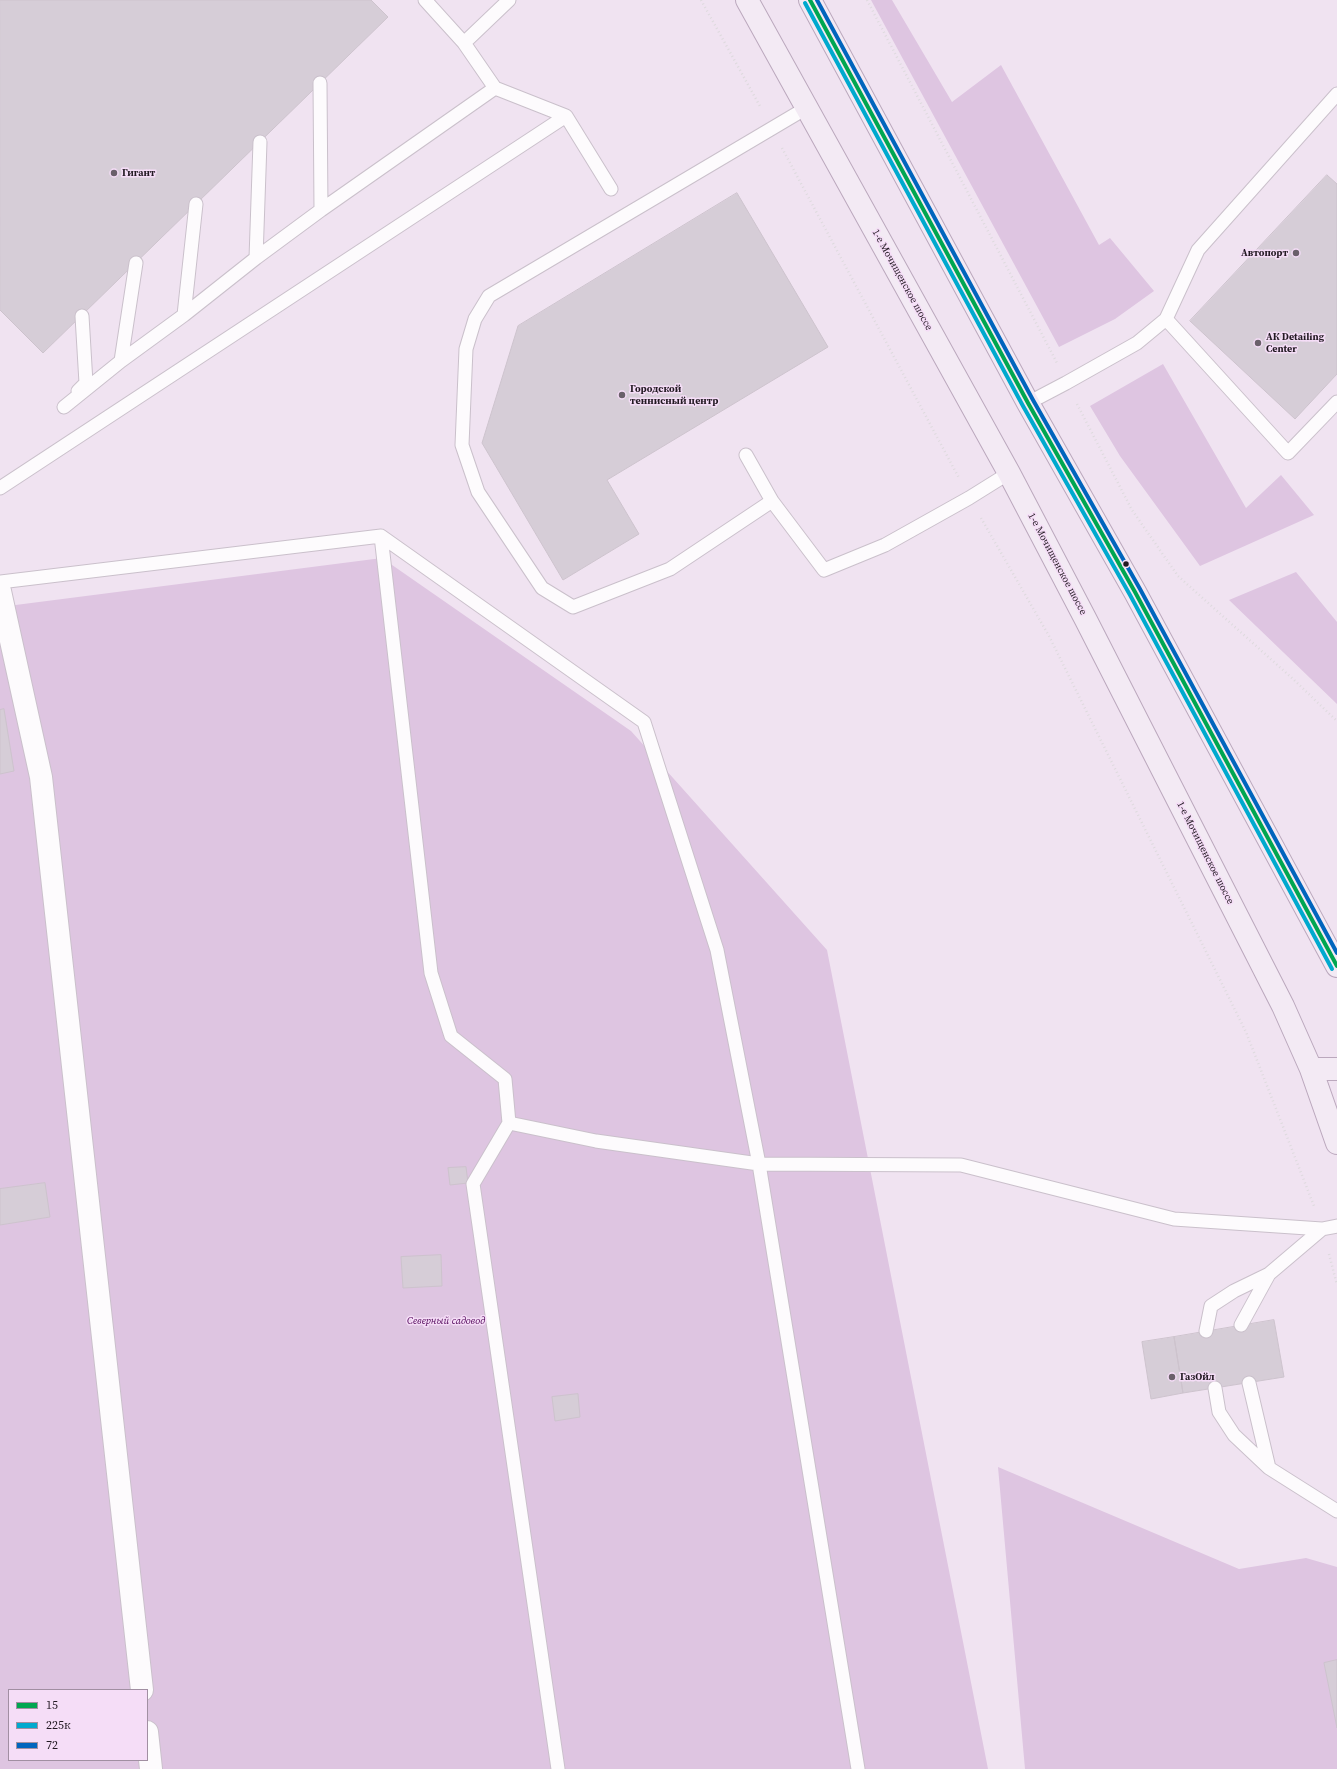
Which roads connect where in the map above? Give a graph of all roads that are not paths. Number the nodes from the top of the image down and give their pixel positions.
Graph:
1 (425, 0) edge
2 (509, 0) edge
3 (747, 0) edge
4 (810, 0) edge
5 (464, 43) junction
6 (320, 83) dead end
7 (495, 88) junction
8 (1337, 94) edge
9 (808, 107) junction
10 (566, 116) junction
11 (260, 142) dead end
12 (610, 189) dead end
13 (196, 204) dead end
14 (321, 210) junction
15 (256, 258) junction
16 (136, 263) dead end
17 (184, 315) junction
18 (82, 316) dead end
19 (1166, 319) junction
20 (121, 361) junction
21 (1337, 402) edge
22 (1028, 403) junction
23 (746, 456) dead end
24 (1009, 474) junction
25 (0, 488) edge
26 (772, 502) junction
27 (381, 536) junction
28 (0, 582) edge
29 (0, 591) edge
30 (1337, 966) edge
31 (1311, 1069) junction
32 (1337, 1069) edge
33 (509, 1123) junction
34 (1337, 1143) edge
35 (759, 1164) junction
36 (1337, 1226) edge
37 (1322, 1229) junction
38 (1269, 1274) junction
39 (1241, 1326) dead end
40 (1206, 1331) dead end
41 (1249, 1383) dead end
42 (1215, 1388) dead end
43 (1269, 1468) junction
44 (1337, 1511) edge
45 (142, 1689) edge
46 (148, 1741) edge
47 (151, 1769) edge
48 (558, 1769) edge
49 (858, 1769) edge

1 - 5 lane
2 - 5 lane
3 - 9 main road, 1-е Мочищенское шоссе
4 - 22 main road
5 - 7 lane
6 - 14 lane
7 - 10 lane
7 - 14 lane
8 - 19 lane
9 - 24 main road, 1-е Мочищенское шоссе
9 - 26 lane
10 - 12 lane
10 - 25 lane
11 - 15 lane
13 - 17 lane
14 - 15 lane
15 - 17 lane
16 - 20 lane
17 - 20 lane
18 - 20 lane
19 - 21 lane
19 - 22 lane
22 - 30 main road
23 - 26 lane
24 - 26 lane
24 - 31 main road, 1-е Мочищенское шоссе
27 - 28 lane
27 - 33 lane
27 - 35 lane
29 - 45 street
31 - 32 main road
31 - 34 main road, 1-е Мочищенское шоссе
33 - 35 lane
33 - 48 lane
35 - 37 lane
35 - 49 lane
36 - 37 lane
37 - 38 lane
38 - 39 lane
38 - 40 lane
41 - 43 lane
42 - 43 lane
43 - 44 lane
46 - 47 street

